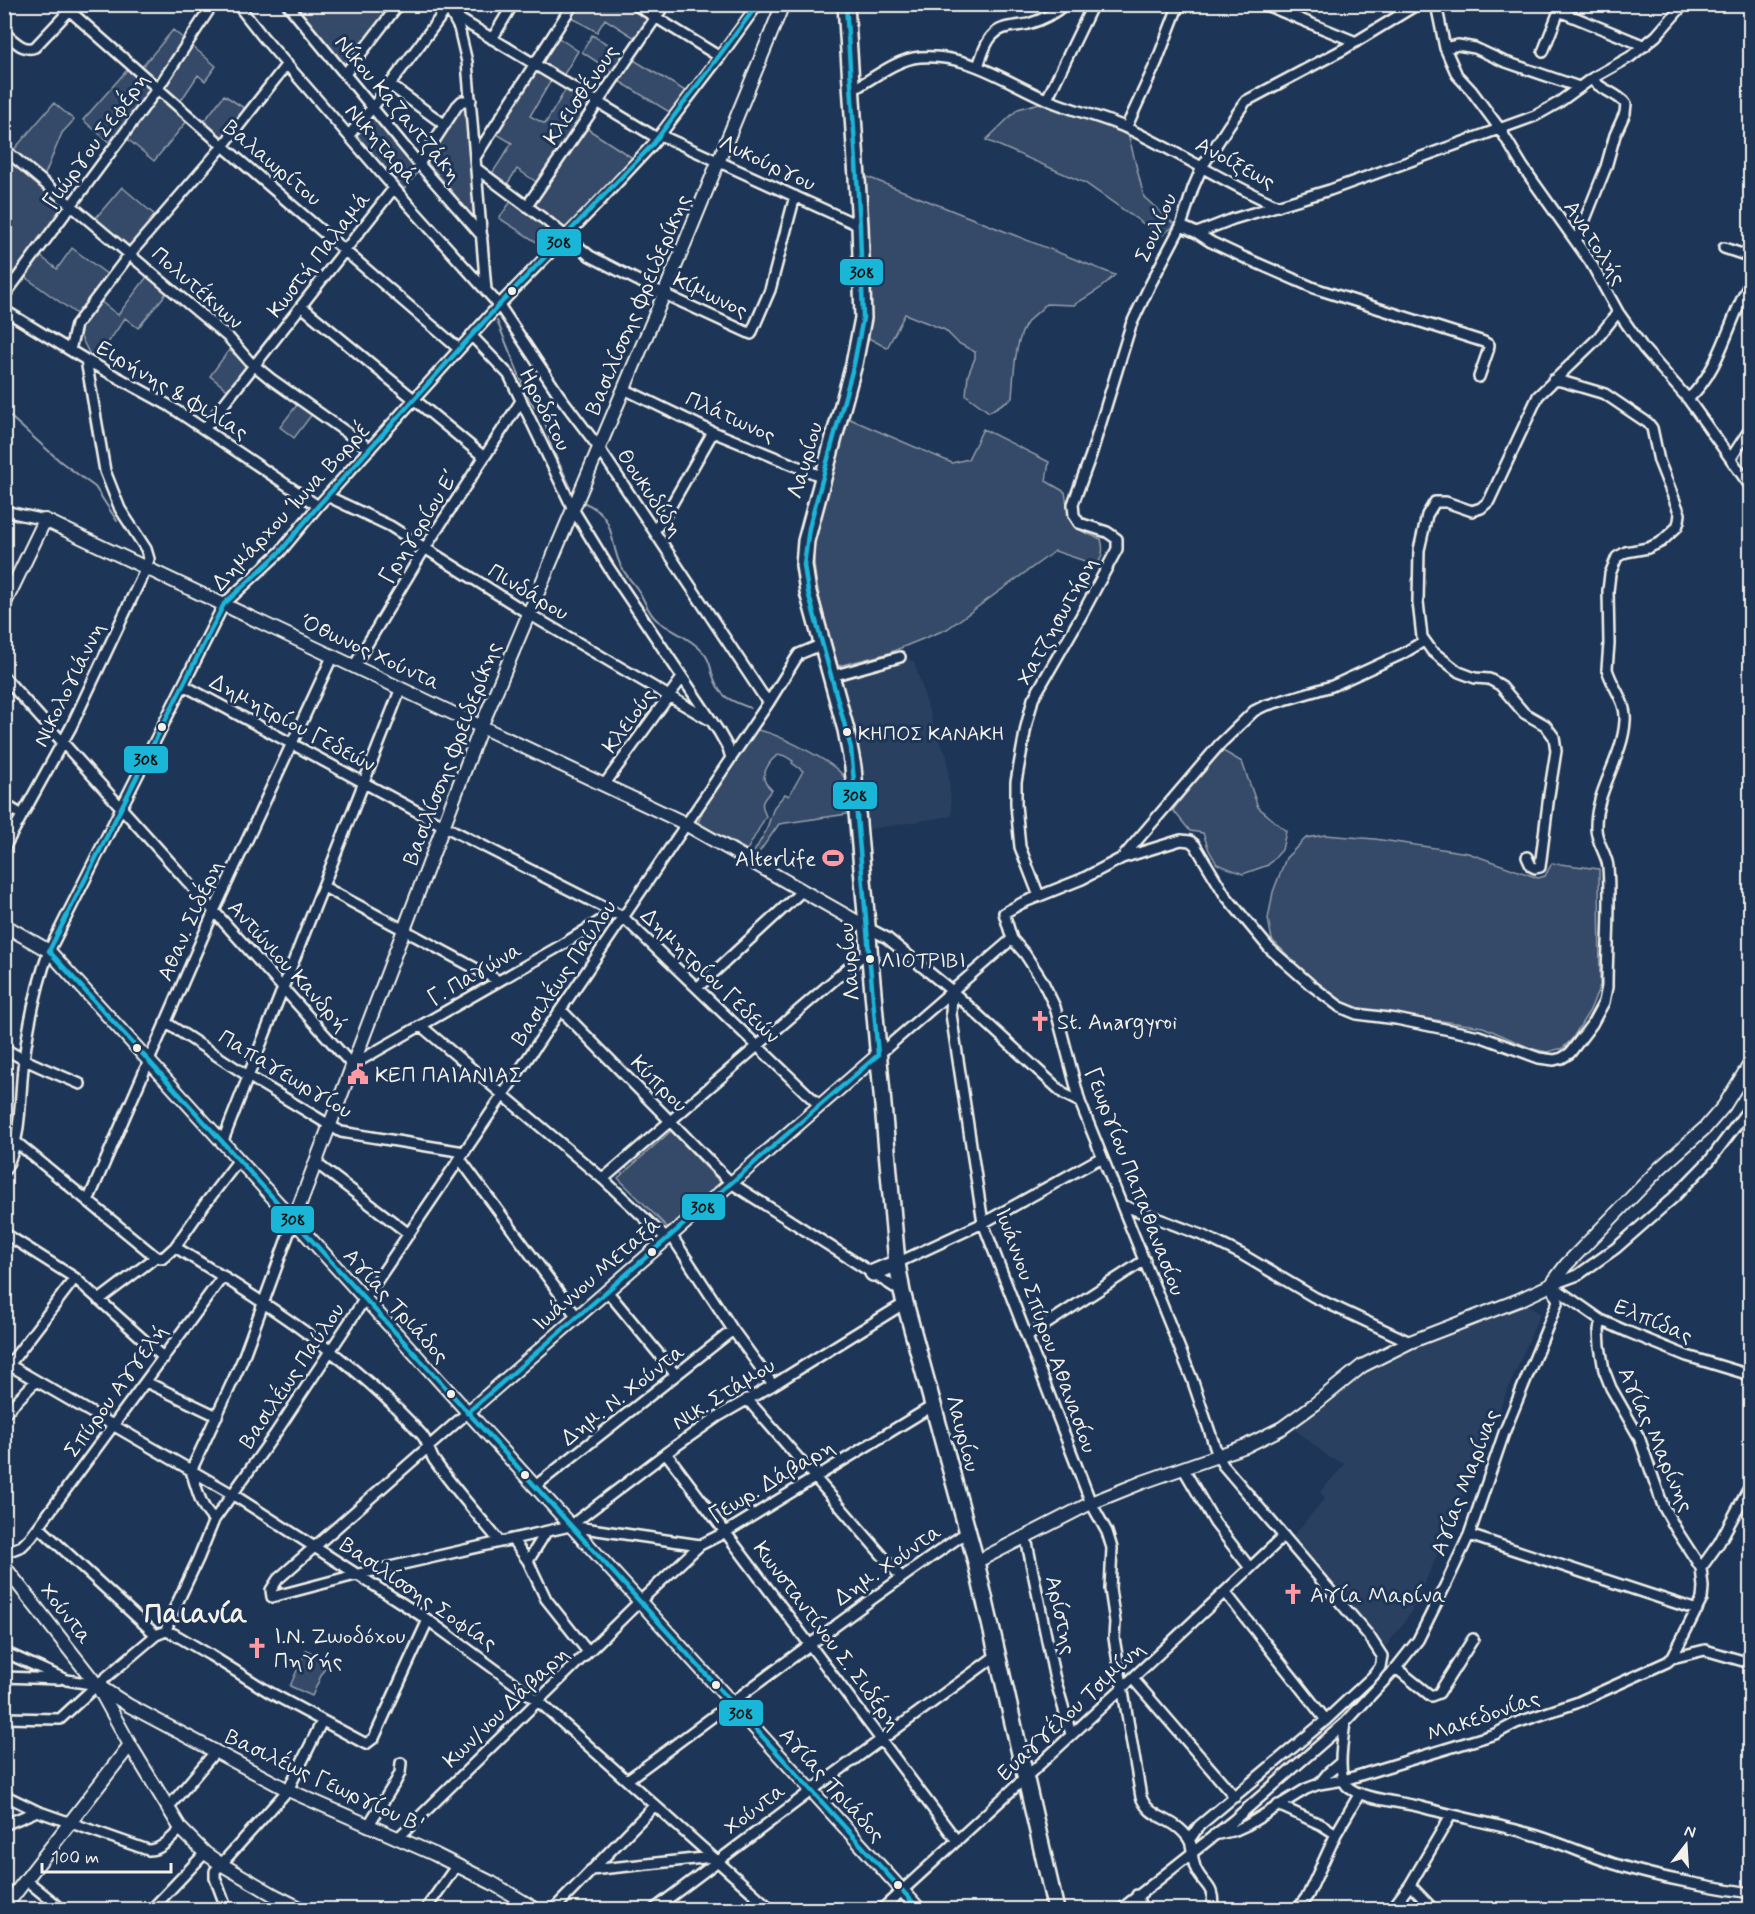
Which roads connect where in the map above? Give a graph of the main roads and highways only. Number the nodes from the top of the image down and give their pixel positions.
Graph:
1 (846, 4) edge
2 (897, 1263) junction
3 (873, 1273) road end
4 (1056, 1910) edge

1 - 2 main road, Λαυρίου
2 - 3 main road
2 - 4 main road, Λαυρίου

